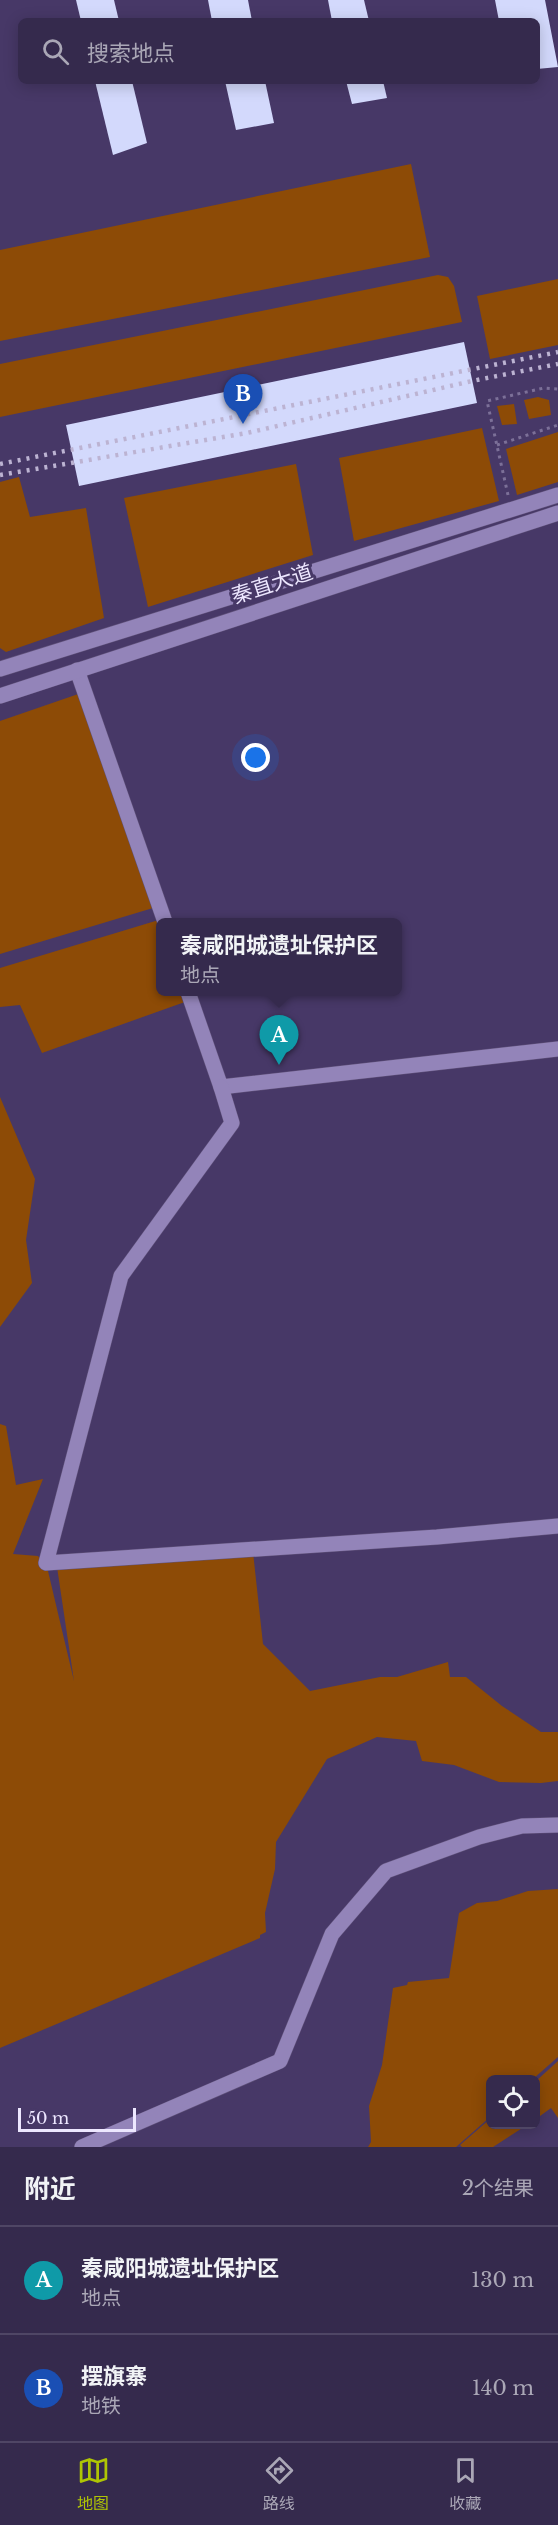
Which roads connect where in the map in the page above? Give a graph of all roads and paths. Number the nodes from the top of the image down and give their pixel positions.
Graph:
1 (558, 389) edge
2 (558, 425) edge
3 (497, 445) junction
4 (558, 495) edge
5 (511, 509) junction
6 (558, 513) edge
7 (0, 669) edge
8 (77, 670) junction
9 (0, 696) edge
10 (164, 918) edge
11 (190, 996) edge
12 (558, 1049) edge
13 (222, 1087) junction
14 (558, 1526) edge
15 (558, 1826) edge
16 (82, 2147) edge

1 - 3 path
2 - 3 path
3 - 5 path
4 - 5 street, 秦直大道
5 - 7 street, 秦直大道
6 - 8 street, 秦直大道
8 - 9 street, 秦直大道
8 - 10 street
11 - 13 street
12 - 13 street
13 - 14 street
15 - 16 street

